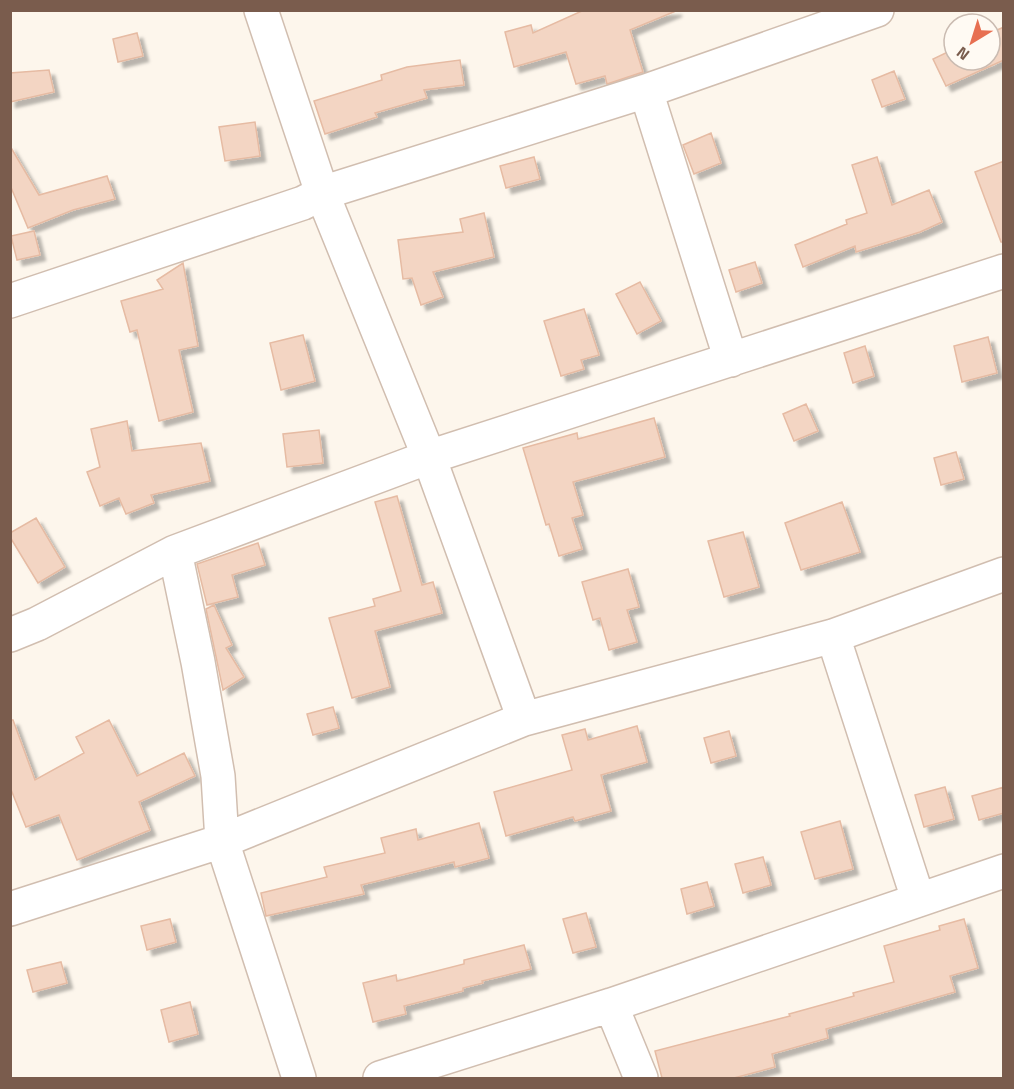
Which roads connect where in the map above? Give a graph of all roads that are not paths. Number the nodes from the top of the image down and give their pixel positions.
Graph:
1 (261, 10) edge
2 (877, 10) edge
3 (646, 91) junction
4 (322, 193) junction
5 (1004, 271) edge
6 (10, 301) edge
7 (731, 360) junction
8 (429, 457) junction
9 (175, 552) junction
10 (1004, 574) edge
11 (10, 635) edge
12 (833, 636) junction
13 (524, 719) junction
14 (222, 841) junction
15 (1004, 871) edge
16 (918, 899) junction
17 (10, 909) edge
18 (611, 1005) junction
19 (299, 1078) edge
20 (380, 1078) edge
21 (641, 1078) edge

1 - 4 street
2 - 3 street
3 - 4 street
3 - 7 street
4 - 6 street
4 - 8 street
5 - 7 street
7 - 8 street
8 - 9 street
8 - 13 street
9 - 11 street
9 - 14 street
10 - 12 street
12 - 13 street
12 - 16 street
13 - 14 street
14 - 17 street
14 - 19 street
15 - 16 street
16 - 18 street
18 - 20 street
18 - 21 street

